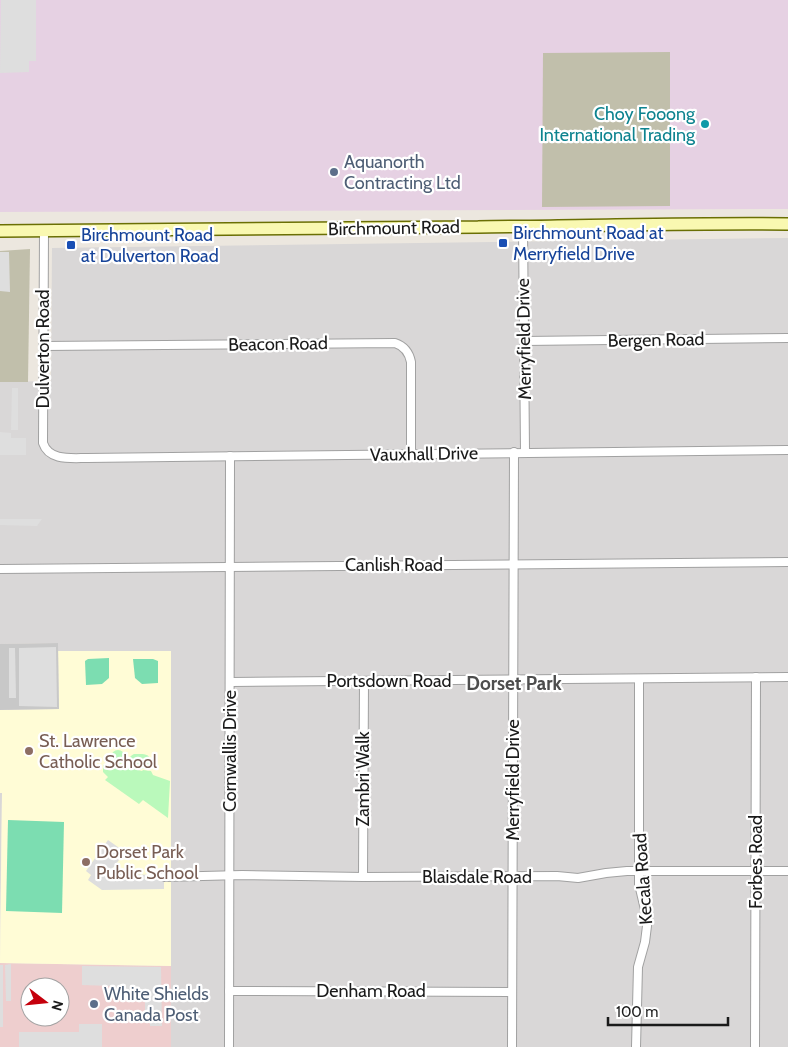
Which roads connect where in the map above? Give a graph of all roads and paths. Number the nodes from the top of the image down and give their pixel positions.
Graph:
1 (788, 224) edge
2 (523, 226) junction
3 (44, 231) junction
4 (0, 232) edge
5 (788, 338) edge
6 (524, 341) junction
7 (43, 346) junction
8 (788, 450) edge
9 (514, 452) junction
10 (525, 452) junction
11 (411, 454) junction
12 (230, 456) junction
13 (61, 458) joint
14 (788, 562) edge
15 (514, 565) junction
16 (231, 567) junction
17 (0, 569) edge
18 (788, 677) edge
19 (756, 678) junction
20 (639, 679) junction
21 (513, 680) junction
22 (364, 681) junction
23 (231, 682) junction
24 (639, 870) junction
25 (756, 871) junction
26 (788, 871) edge
27 (230, 876) junction
28 (164, 877) dead end
29 (363, 877) junction
30 (513, 877) junction
31 (229, 991) junction
32 (512, 992) junction
33 (229, 1047) edge
34 (512, 1047) edge
35 (636, 1047) edge
36 (755, 1047) edge

1 - 2 main road, Birchmount Road
2 - 3 main road, Birchmount Road
2 - 6 street, Merryfield Drive
3 - 4 main road, Birchmount Road
3 - 7 street, Dulverton Road
5 - 6 street, Bergen Road
6 - 10 street, Merryfield Drive
7 - 11 street, Beacon Road
7 - 13 street, Dulverton Road
8 - 10 street, Vauxhall Drive
9 - 10 street, Vauxhall Drive
9 - 11 street, Vauxhall Drive
9 - 15 street, Merryfield Drive
11 - 12 street, Vauxhall Drive
12 - 13 street, Vauxhall Drive
12 - 16 street, Cornwallis Drive
14 - 15 street, Canlish Road
15 - 16 street, Canlish Road
15 - 21 street, Merryfield Drive
16 - 17 street, Canlish Road
16 - 23 street, Cornwallis Drive
18 - 19 street, Portsdown Road
19 - 20 street, Portsdown Road
19 - 25 street, Forbes Road
20 - 21 street, Portsdown Road
20 - 24 street, Kecala Road
21 - 22 street, Portsdown Road
21 - 30 street, Merryfield Drive
22 - 23 street, Portsdown Road
22 - 29 street, Zambri Walk
23 - 27 street, Cornwallis Drive
24 - 25 street, Blaisdale Road
24 - 30 street, Blaisdale Road
24 - 35 street, Kecala Road
25 - 26 street, Blaisdale Road
25 - 36 street, Forbes Road
27 - 28 street, Blaisdale Road
27 - 29 street, Blaisdale Road
27 - 31 street, Cornwallis Drive
29 - 30 street, Blaisdale Road
30 - 32 street, Merryfield Drive
31 - 32 street, Denham Road
31 - 33 street, Cornwallis Drive
32 - 34 street, Merryfield Drive

